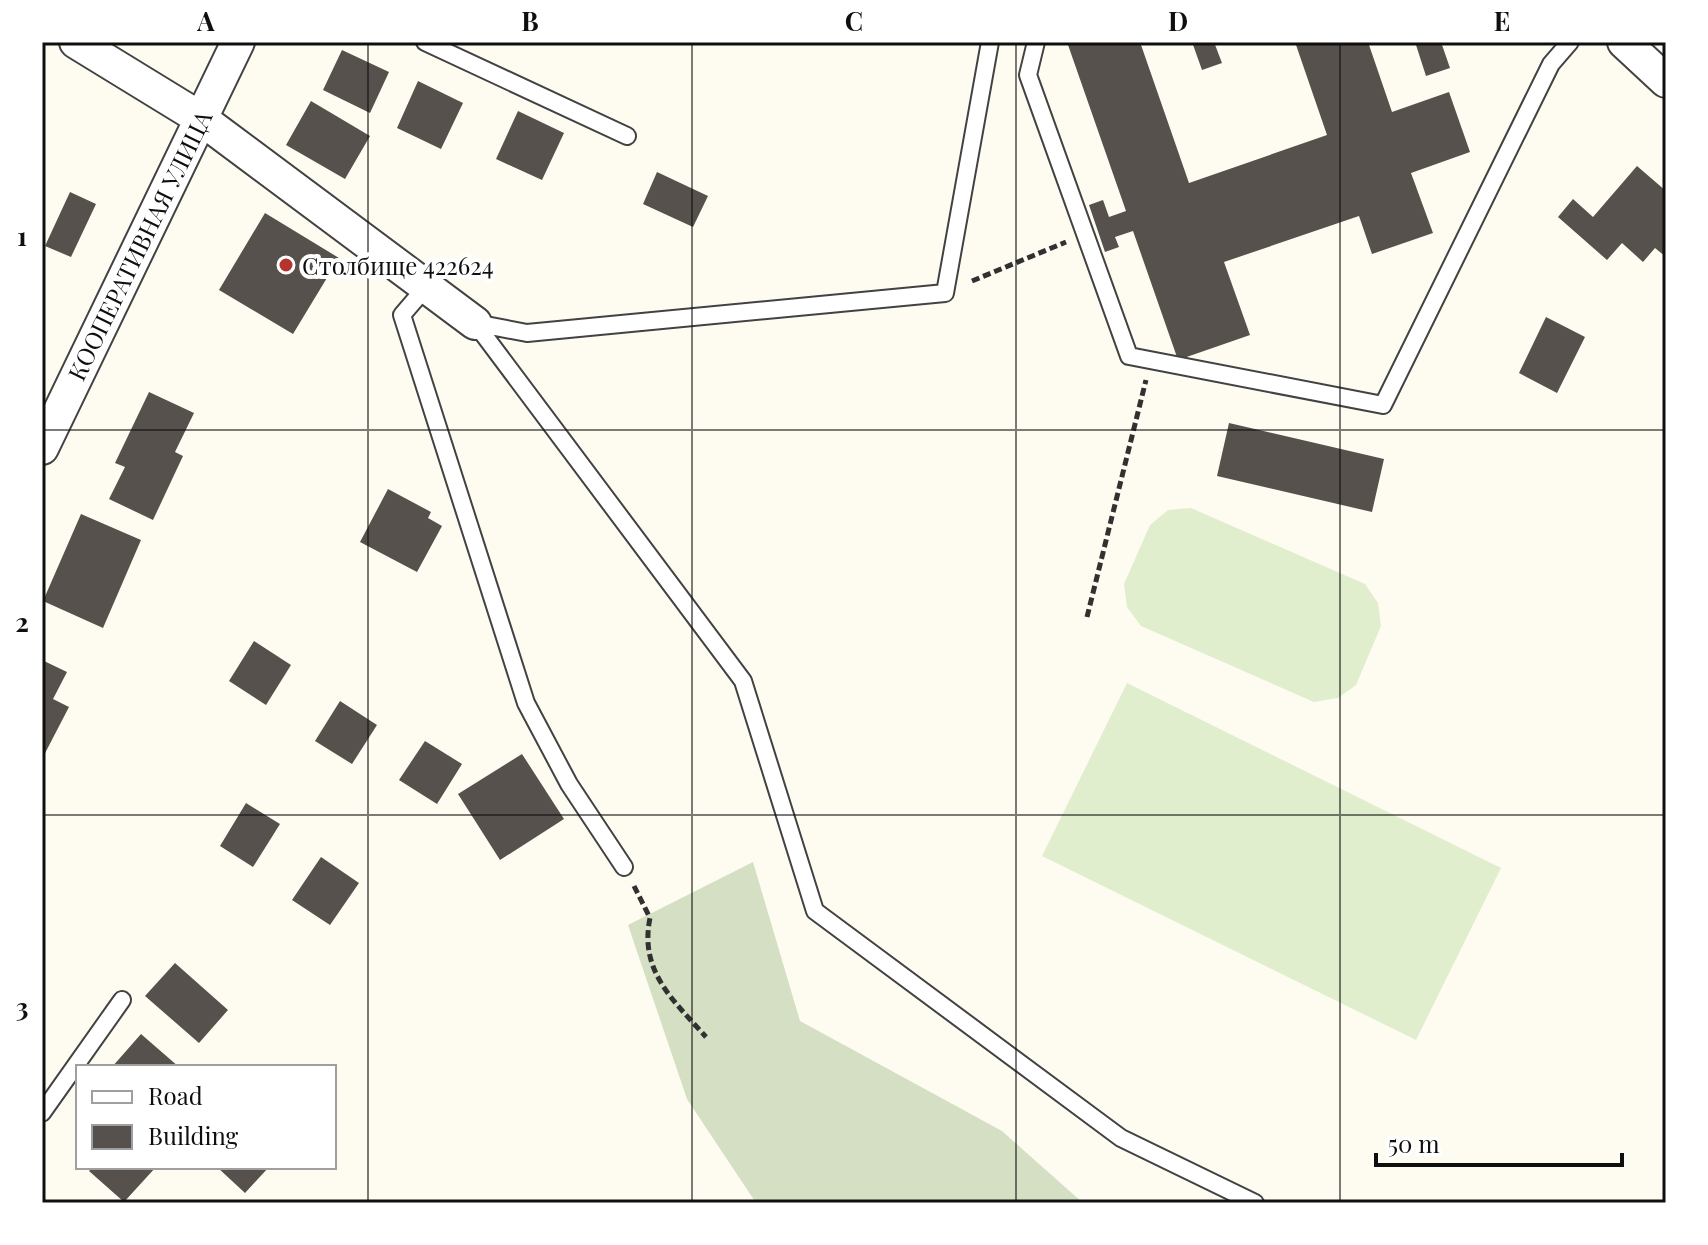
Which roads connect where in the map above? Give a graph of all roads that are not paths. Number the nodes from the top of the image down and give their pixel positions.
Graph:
1 (76, 42) edge
2 (238, 42) edge
3 (425, 42) edge
4 (990, 42) edge
5 (1036, 42) edge
6 (1570, 42) edge
7 (1624, 42) edge
8 (1666, 81) edge
9 (200, 118) junction
10 (627, 136) dead end
11 (426, 287) junction
12 (475, 323) junction
13 (42, 448) edge
14 (624, 867) road end
15 (122, 1000) dead end
16 (42, 1113) edge
17 (1255, 1203) edge

1 - 9 street
2 - 9 street, КООПЕРАТИВНАЯ УЛИЦА
3 - 10 lane
4 - 12 lane
5 - 6 lane
7 - 8 street
9 - 11 street
9 - 13 street, КООПЕРАТИВНАЯ УЛИЦА
11 - 12 street
11 - 14 lane
12 - 17 lane
15 - 16 lane

